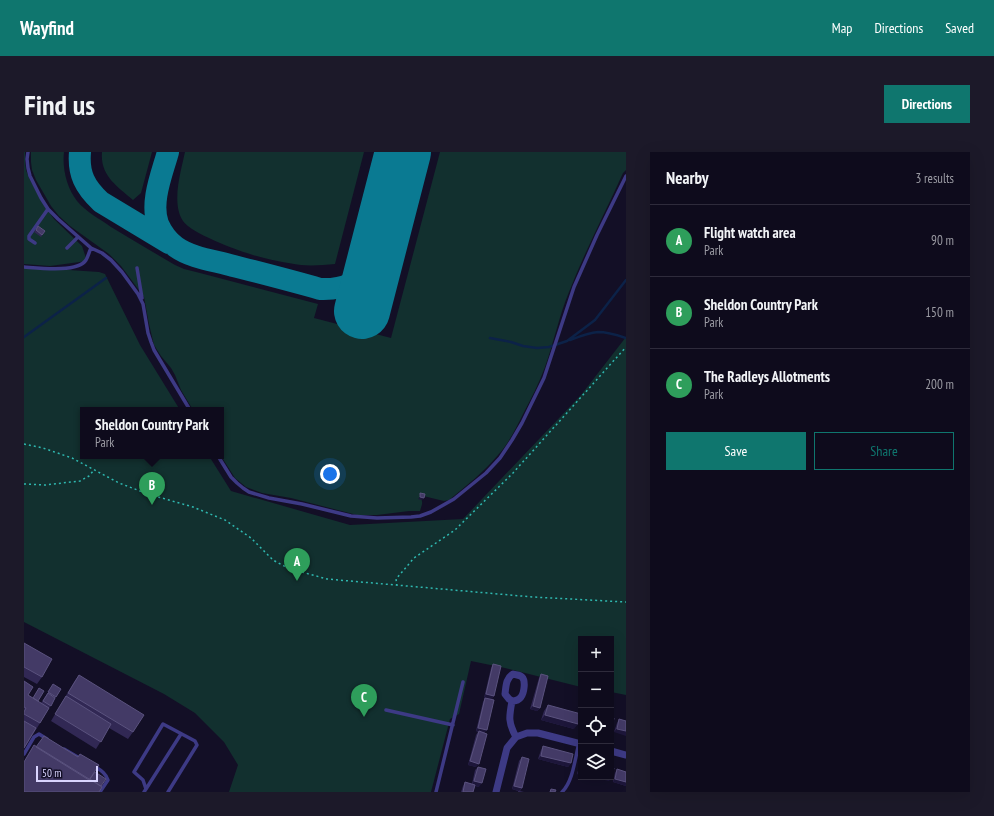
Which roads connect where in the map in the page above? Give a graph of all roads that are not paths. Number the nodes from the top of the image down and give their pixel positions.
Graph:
1 (28, 152) edge
2 (626, 176) edge
3 (48, 209) junction
4 (78, 237) junction
5 (35, 243) dead end
6 (67, 248) dead end
7 (91, 248) junction
8 (24, 267) edge
9 (137, 268) dead end
10 (143, 304) junction
11 (188, 407) edge
12 (220, 459) edge
13 (463, 682) dead end
14 (512, 701) dead end
15 (386, 710) dead end
16 (453, 725) junction
17 (181, 734) junction
18 (516, 737) junction
19 (51, 741) edge
20 (578, 744) edge
21 (58, 745) edge
22 (578, 752) edge
23 (614, 752) edge
24 (24, 754) edge
25 (626, 755) edge
26 (83, 760) edge
27 (89, 763) edge
28 (145, 791) edge
29 (100, 792) edge
30 (168, 792) edge
31 (436, 792) edge
32 (496, 792) edge
33 (562, 792) edge

1 - 3 lane
2 - 12 lane
3 - 4 lane
3 - 5 lane
4 - 6 lane
4 - 7 lane
7 - 8 lane
7 - 10 lane
9 - 10 lane
10 - 11 lane
13 - 16 lane
14 - 18 street
15 - 16 lane
16 - 31 lane
17 - 28 lane
17 - 28 lane
17 - 30 lane
18 - 20 street
18 - 32 street
19 - 24 lane
21 - 26 lane
22 - 33 lane
23 - 25 street
27 - 29 lane

